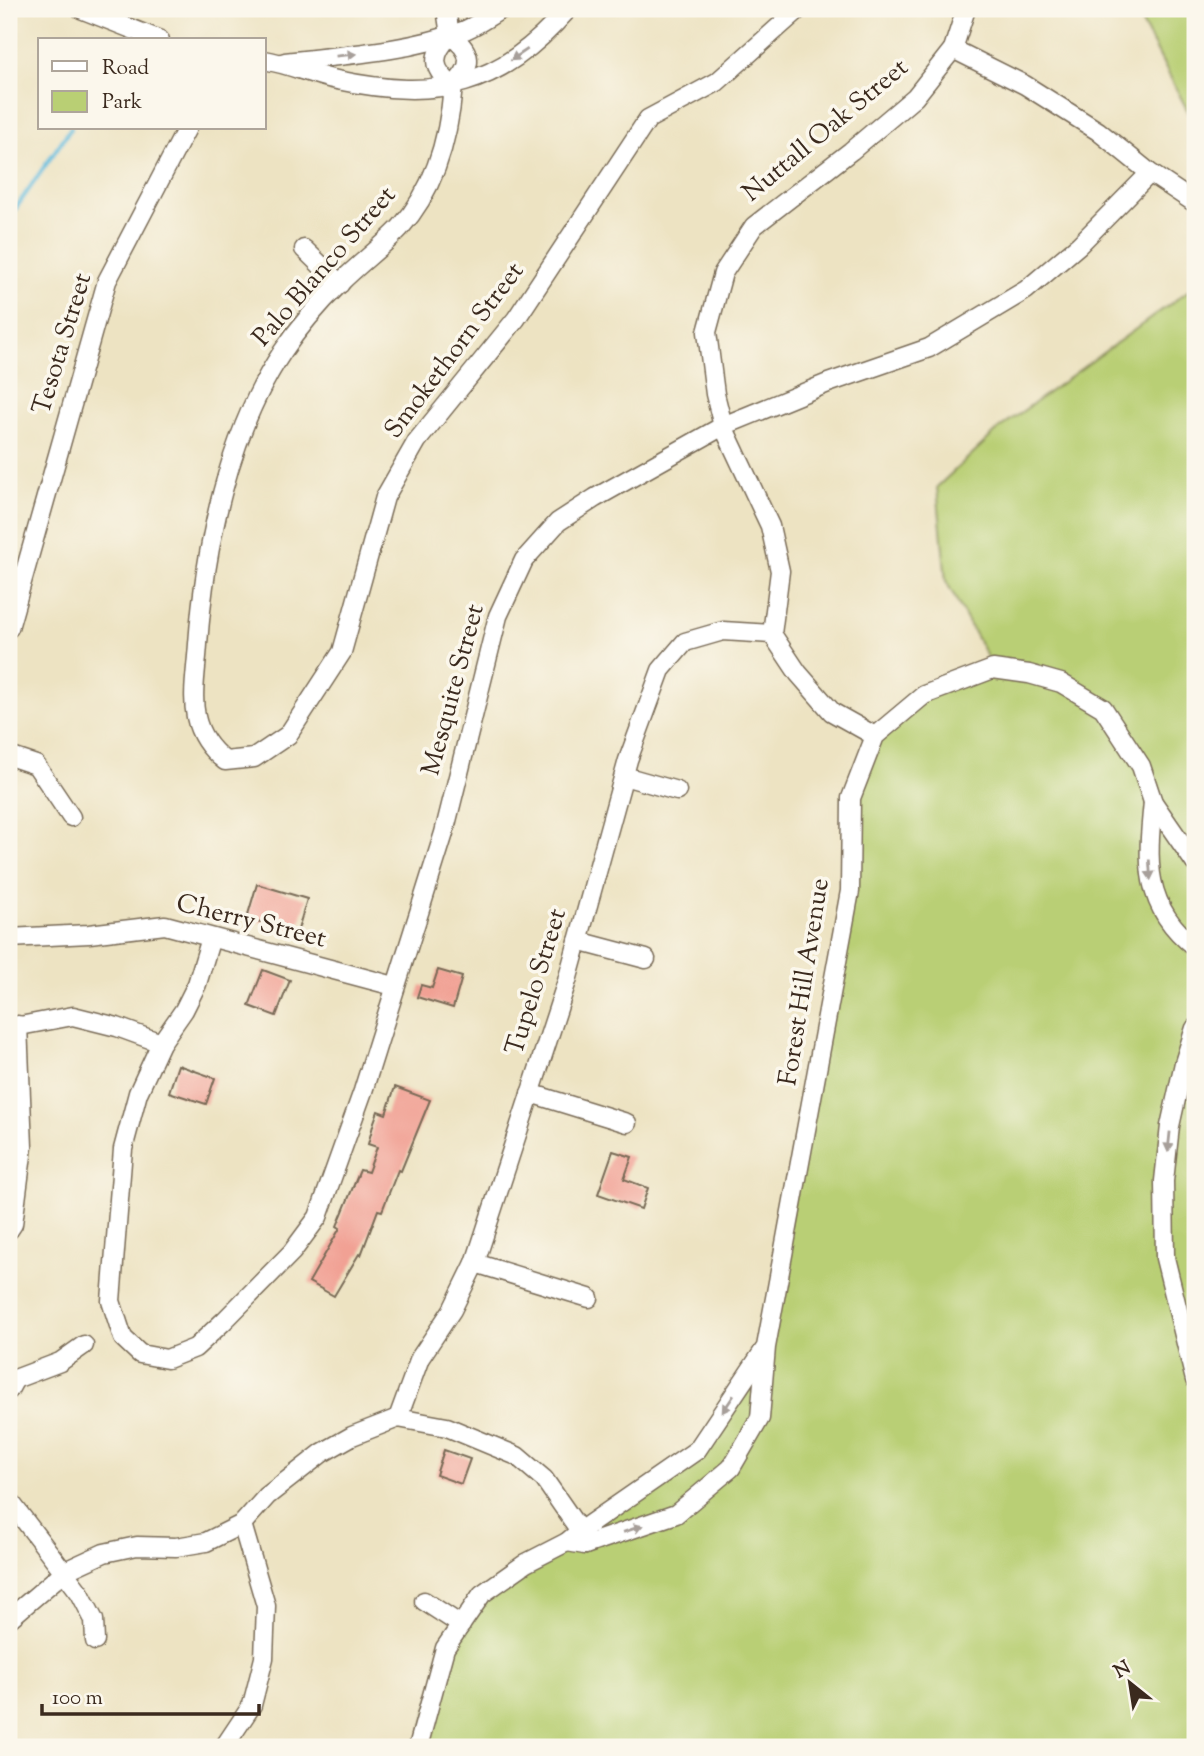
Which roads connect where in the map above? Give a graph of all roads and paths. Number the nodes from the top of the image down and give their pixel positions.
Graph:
1 (81, 9) edge
2 (446, 9) edge
3 (502, 9) edge
4 (568, 9) edge
5 (799, 9) edge
6 (966, 9) edge
7 (450, 35) junction
8 (155, 38) edge
9 (953, 49) junction
10 (271, 61) edge
11 (453, 86) junction
12 (186, 130) edge
13 (1150, 173) junction
14 (1195, 203) edge
15 (304, 249) dead end
16 (340, 284) junction
17 (723, 426) junction
18 (9, 628) edge
19 (772, 634) junction
20 (876, 736) junction
21 (9, 757) edge
22 (225, 761) joint
23 (624, 776) junction
24 (677, 791) dead end
25 (1153, 802) junction
26 (71, 817) dead end
27 (1195, 863) edge
28 (9, 938) edge
29 (211, 938) junction
30 (578, 941) junction
31 (1195, 947) edge
32 (646, 959) dead end
33 (394, 986) junction
34 (14, 1026) edge
35 (1195, 1028) edge
36 (161, 1044) junction
37 (530, 1093) junction
38 (627, 1123) dead end
39 (9, 1230) edge
40 (475, 1263) junction
41 (589, 1298) dead end
42 (84, 1345) dead end
43 (766, 1347) junction
44 (1195, 1380) edge
45 (9, 1390) edge
46 (398, 1418) junction
47 (9, 1500) edge
48 (242, 1524) junction
49 (577, 1539) junction
50 (65, 1571) junction
51 (424, 1601) dead end
52 (9, 1619) edge
53 (461, 1625) junction
54 (95, 1641) dead end
55 (224, 1747) edge
56 (418, 1747) edge

1 - 8 street
2 - 7 street
3 - 7 street
4 -> 11 street
5 - 22 street, Smokethorn Street
6 - 9 street, Nuttall Oak Street
10 -> 7 street
7 - 11 street
7 - 11 street
9 - 13 street
9 - 17 street, Nuttall Oak Street
10 - 11 street
11 - 16 street, Palo Blanco Street
12 - 18 street, Tesota Street
13 - 14 street
13 - 17 street, Mesquite Street
15 - 16 street
16 - 22 street, Palo Blanco Street
17 - 19 street, Nuttall Oak Street
17 - 33 street, Mesquite Street
19 - 20 street
19 - 23 street, Tupelo Street
20 - 25 street, Forest Hill Avenue
20 - 43 street, Forest Hill Avenue
21 - 26 street
23 - 24 street
23 - 30 street, Tupelo Street
25 - 27 street, Forest Hill Avenue
25 -> 31 street, Forest Hill Avenue
28 - 29 street, Cherry Street
29 - 33 street, Cherry Street
29 - 36 street
30 - 32 street
30 - 37 street, Tupelo Street
33 - 36 street, Mesquite Street
34 - 36 street
34 - 39 street
35 -> 44 street
37 - 38 street
37 - 40 street, Tupelo Street
40 - 41 street
40 - 46 street, Tupelo Street
42 - 45 street
43 -> 49 street, Forest Hill Avenue
49 -> 43 street, Forest Hill Avenue
46 - 48 street
46 - 49 street
47 - 50 street
48 - 50 street
48 - 55 street
49 - 53 street
50 - 52 street
50 - 54 street
51 - 53 street
53 - 56 street

